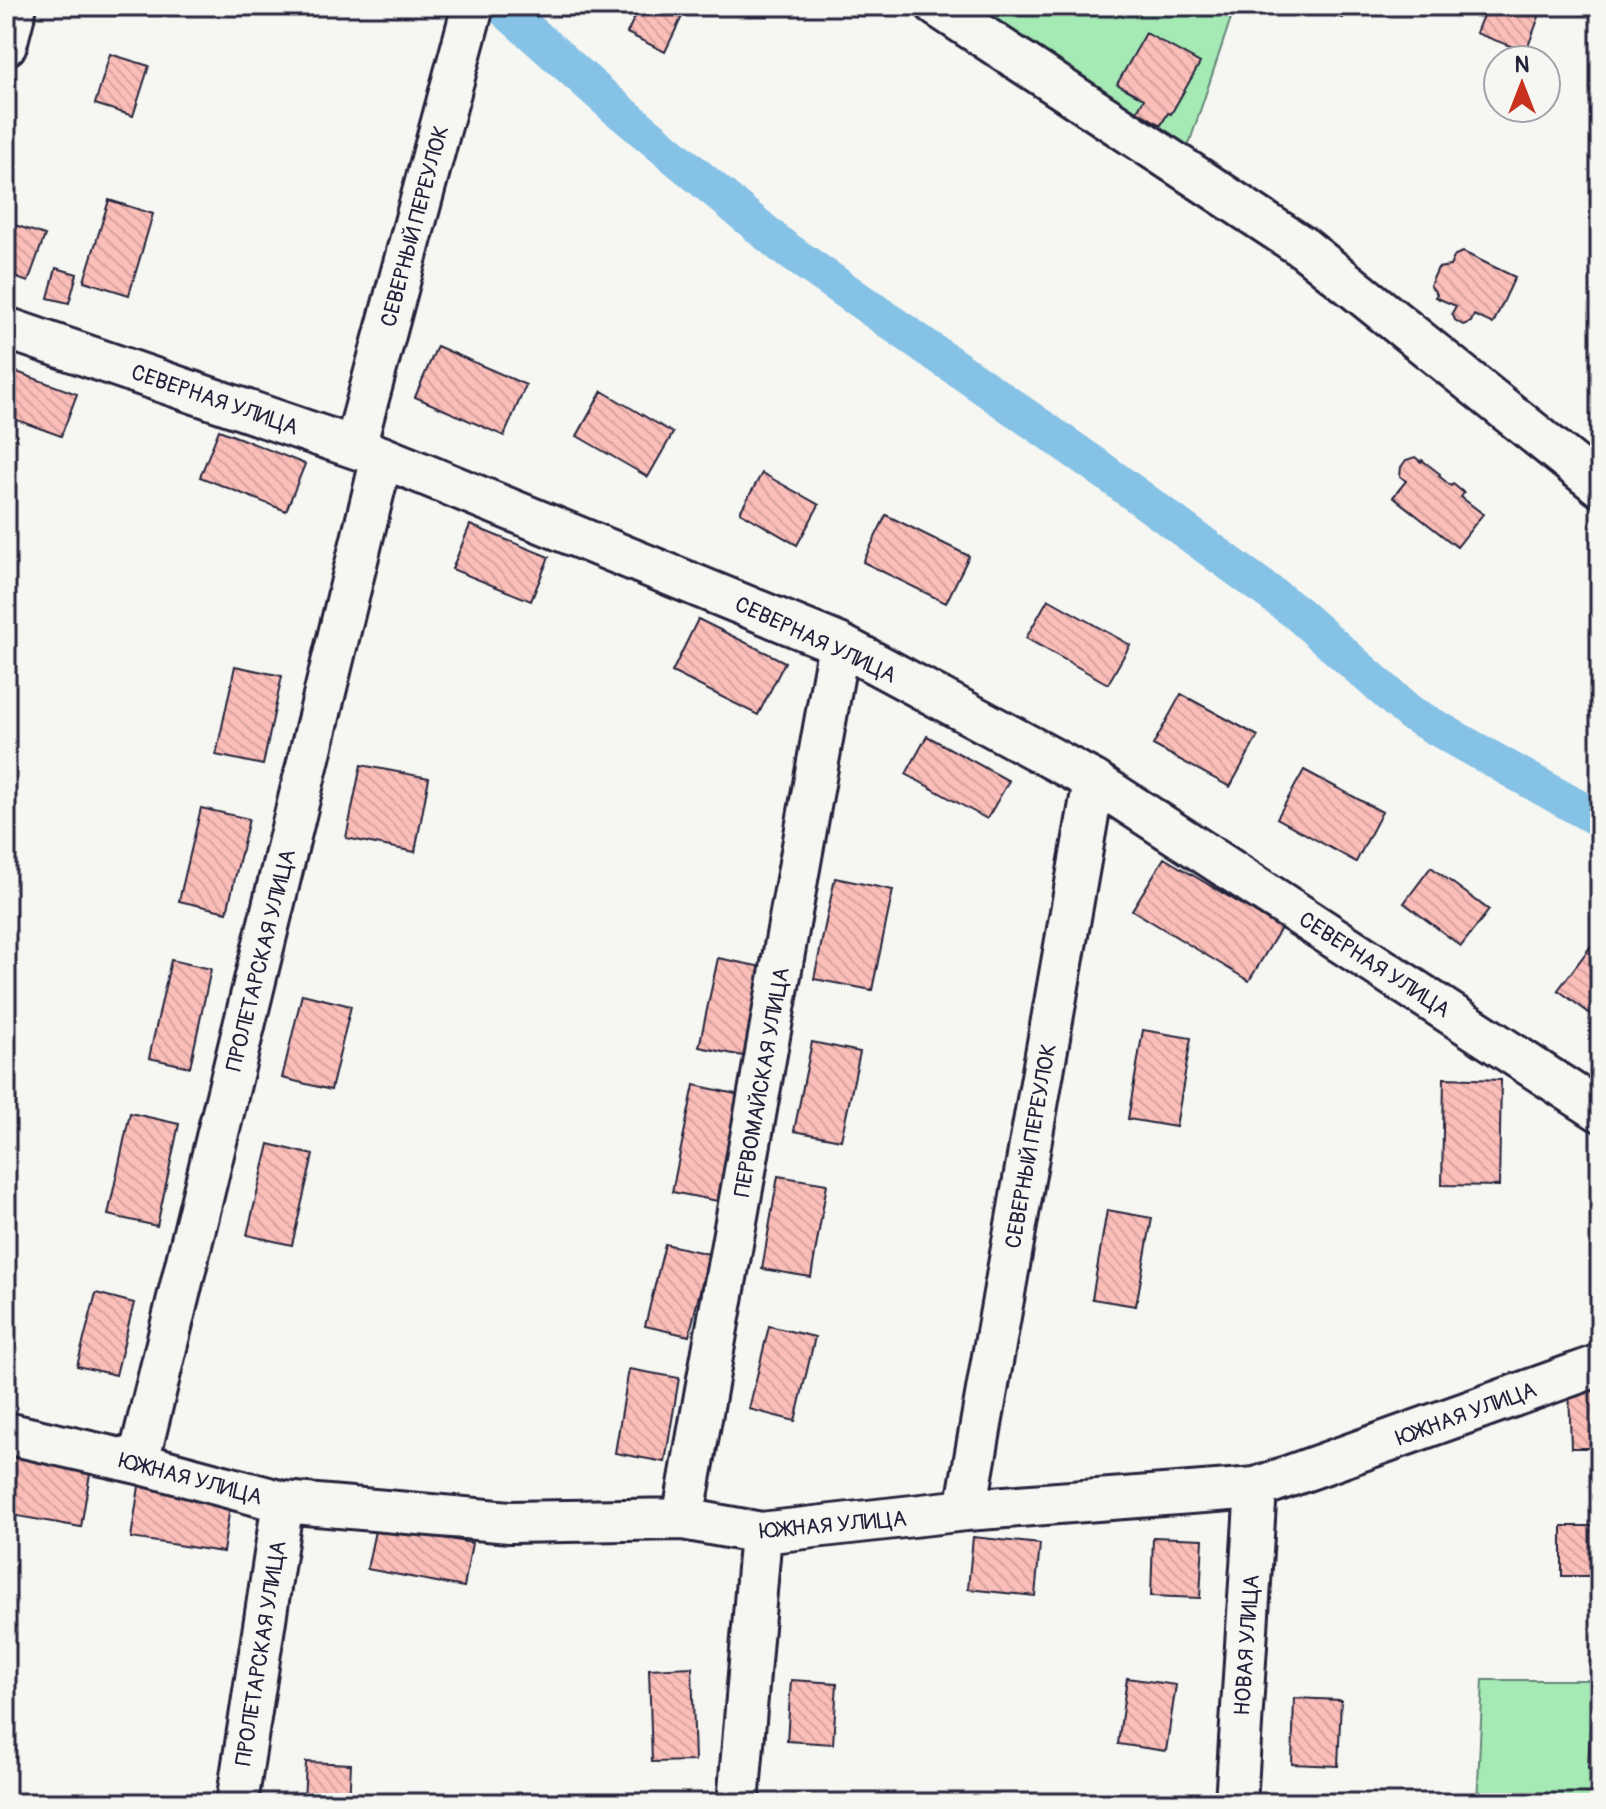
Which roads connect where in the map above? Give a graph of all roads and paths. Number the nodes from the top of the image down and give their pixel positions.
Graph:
1 (16, 6) edge
2 (473, 6) edge
3 (937, 6) edge
4 (6, 45) edge
5 (6, 328) edge
6 (369, 452) junction
7 (1600, 486) edge
8 (839, 644) junction
9 (1094, 781) junction
10 (1600, 1111) edge
11 (1600, 1365) edge
12 (6, 1433) edge
13 (138, 1463) junction
14 (1256, 1488) junction
15 (283, 1502) junction
16 (966, 1510) junction
17 (683, 1519) junction
18 (761, 1533) junction
19 (237, 1803) edge
20 (738, 1803) edge
21 (1236, 1803) edge

1 - 4 street
2 - 6 street, СЕВЕРНЫЙ ПЕРЕУЛОК
3 - 7 street
5 - 6 street, СЕВЕРНАЯ УЛИЦА
6 - 8 street, СЕВЕРНАЯ УЛИЦА
6 - 13 street, ПРОЛЕТАРСКАЯ УЛИЦА
8 - 9 street, СЕВЕРНАЯ УЛИЦА
8 - 17 street, ПЕРВОМАЙСКАЯ УЛИЦА
9 - 10 street, СЕВЕРНАЯ УЛИЦА
9 - 16 street, СЕВЕРНЫЙ ПЕРЕУЛОК
11 - 14 street, ЮЖНАЯ УЛИЦА
12 - 13 street, ЮЖНАЯ УЛИЦА
13 - 15 street, ЮЖНАЯ УЛИЦА
14 - 16 street, ЮЖНАЯ УЛИЦА
14 - 21 street, НОВАЯ УЛИЦА
15 - 17 street, ЮЖНАЯ УЛИЦА
15 - 19 street, ПРОЛЕТАРСКАЯ УЛИЦА
16 - 18 street, ЮЖНАЯ УЛИЦА
17 - 18 street, ЮЖНАЯ УЛИЦА
18 - 20 street

